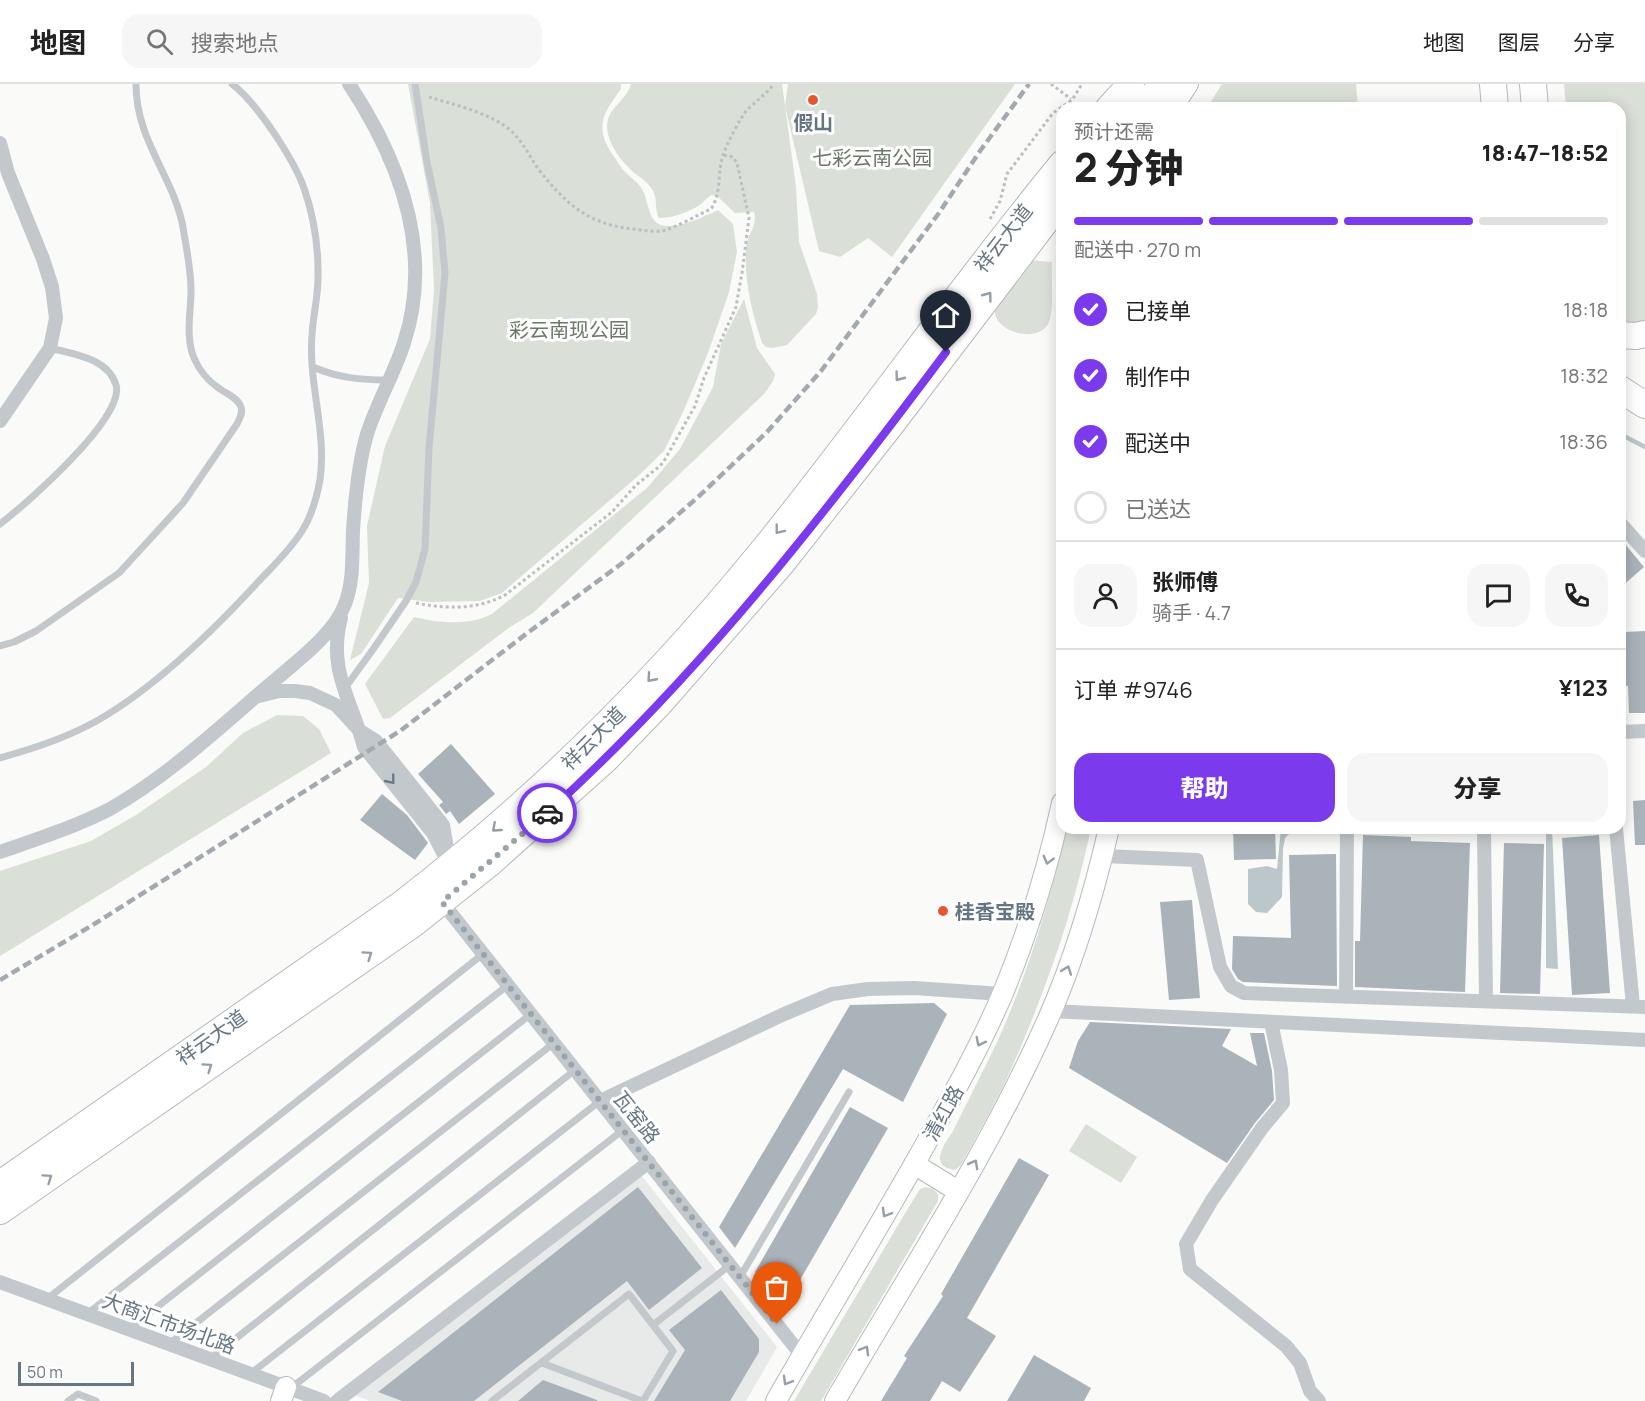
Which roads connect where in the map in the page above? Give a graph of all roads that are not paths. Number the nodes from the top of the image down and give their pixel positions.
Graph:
1 (136, 84) edge
2 (232, 84) edge
3 (349, 84) edge
4 (415, 84) edge
5 (1164, 84) edge
6 (1188, 84) edge
7 (1493, 84) edge
8 (1533, 84) edge
9 (1133, 94) edge
10 (1119, 102) edge
11 (1176, 102) edge
12 (1494, 102) edge
13 (1534, 102) edge
14 (0, 143) edge
15 (1056, 171) edge
16 (1056, 208) edge
17 (1645, 334) edge
18 (1626, 335) edge
19 (50, 348) junction
20 (313, 367) junction
21 (389, 380) junction
22 (1626, 393) edge
23 (1645, 405) edge
24 (0, 421) edge
25 (0, 524) edge
26 (1626, 530) edge
27 (1645, 551) edge
28 (345, 606) junction
29 (0, 646) edge
30 (343, 690) junction
31 (254, 698) junction
32 (1645, 731) edge
33 (360, 732) junction
34 (1626, 732) edge
35 (0, 758) edge
36 (1056, 826) edge
37 (1108, 834) edge
38 (1347, 834) edge
39 (1484, 834) edge
40 (1617, 834) edge
41 (0, 852) edge
42 (1103, 856) junction
43 (450, 866) junction
44 (442, 902) junction
45 (483, 954) junction
46 (508, 986) junction
47 (1002, 994) junction
48 (1346, 997) junction
49 (1486, 1001) junction
50 (1639, 1006) edge
51 (1051, 1011) junction
52 (531, 1014) junction
53 (1271, 1022) junction
54 (1645, 1040) edge
55 (554, 1043) junction
56 (575, 1070) junction
57 (849, 1092) dead end
58 (600, 1101) junction
59 (623, 1130) junction
60 (649, 1162) junction
61 (914, 1164) junction
62 (0, 1184) edge
63 (958, 1191) junction
64 (0, 1211) edge
65 (730, 1265) junction
66 (740, 1277) junction
67 (0, 1282) edge
68 (47, 1299) junction
69 (87, 1314) junction
70 (653, 1325) junction
71 (129, 1330) junction
72 (169, 1344) junction
73 (802, 1356) junction
74 (210, 1359) junction
75 (542, 1363) junction
76 (250, 1374) junction
77 (286, 1392) edge
78 (68, 1401) edge
79 (96, 1401) edge
80 (324, 1401) edge
81 (337, 1401) edge
82 (492, 1401) edge
83 (643, 1401) edge
84 (776, 1401) edge
85 (835, 1401) edge
86 (1319, 1401) edge

1 - 29 lane
2 - 20 lane
3 - 21 street
4 - 30 lane
5 - 9 highway
6 - 11 main road
7 - 12 highway
8 - 13 highway
9 - 10 highway
14 - 19 street
15 -> 43 highway, 祥云大道
44 -> 16 highway, 祥云大道
17 - 18 highway
19 - 24 street
19 - 25 lane
20 - 21 lane
20 - 35 lane
21 - 28 street
22 - 23 highway
26 - 27 street
28 - 30 street
28 - 31 street
30 - 33 street
31 - 33 street
31 - 41 street
32 - 34 street
33 - 43 street
36 -> 47 main road, 清红路
37 - 42 main road
38 - 48 street
39 - 49 street
40 - 50 street
42 - 48 street
51 -> 42 main road
43 - 44 highway
43 - 62 highway, 祥云大道
44 - 45 street, 瓦窑路
64 -> 44 highway, 祥云大道
45 - 46 street, 瓦窑路
45 - 68 lane
46 - 52 street, 瓦窑路
46 - 69 lane
47 - 58 street
47 -> 61 main road, 清红路
48 - 49 street
49 - 50 street
51 - 53 street
63 -> 51 main road
52 - 55 street, 瓦窑路
52 - 71 lane
53 - 54 street
53 - 86 street
55 - 56 street, 瓦窑路
55 - 72 lane
56 - 58 street, 瓦窑路
56 - 74 lane
57 - 66 lane
58 - 59 street, 瓦窑路
58 - 76 lane
59 - 60 street, 瓦窑路
59 - 77 lane
60 - 65 street, 瓦窑路
60 - 81 street
61 - 63 main road
61 -> 73 main road, 清红路
85 -> 63 main road
65 - 66 street, 瓦窑路
65 - 70 lane
66 - 73 street, 瓦窑路
67 - 68 street, 大商汇市场北路
68 - 69 street, 大商汇市场北路
69 - 71 street, 大商汇市场北路
70 - 75 lane
70 - 83 lane
71 - 72 street, 大商汇市场北路
72 - 74 street, 大商汇市场北路
73 -> 84 main road, 清红路
74 - 76 street, 大商汇市场北路
75 - 82 lane
75 - 83 lane
76 - 77 street, 大商汇市场北路
77 - 80 street, 大商汇市场北路
78 - 79 lane

